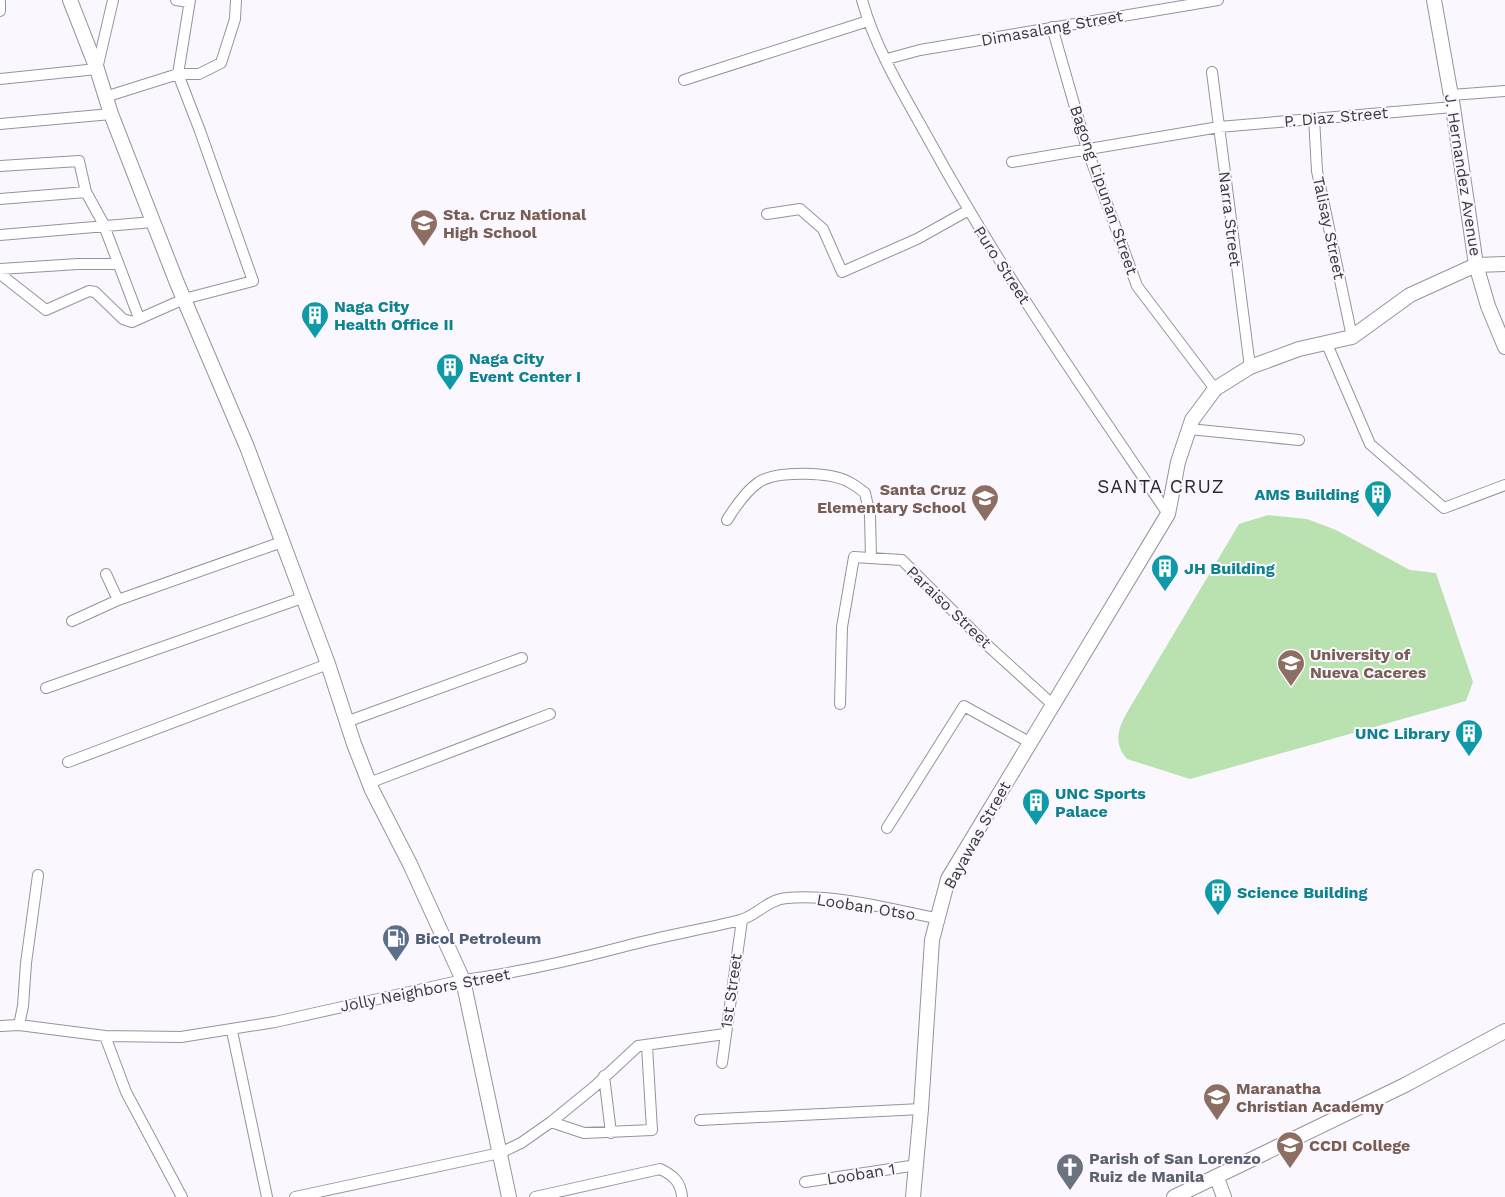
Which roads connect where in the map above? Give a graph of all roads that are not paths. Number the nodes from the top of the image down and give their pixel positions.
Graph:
1 (70, 0) edge
2 (113, 0) edge
3 (176, 0) edge
4 (236, 0) edge
5 (862, 0) edge
6 (1218, 0) edge
7 (1434, 0) edge
8 (189, 1) edge
9 (0, 2) edge
10 (0, 11) edge
11 (868, 22) junction
12 (1052, 27) junction
13 (887, 59) junction
14 (97, 68) junction
15 (1212, 72) dead end
16 (178, 74) junction
17 (0, 79) edge
18 (684, 80) dead end
19 (1505, 91) edge
20 (105, 97) junction
21 (1452, 101) junction
22 (111, 114) junction
23 (1314, 118) junction
24 (0, 124) edge
25 (1219, 127) junction
26 (1087, 149) junction
27 (1012, 162) dead end
28 (0, 166) edge
29 (86, 192) junction
30 (0, 200) edge
31 (967, 210) junction
32 (767, 214) dead end
33 (153, 222) junction
34 (104, 227) junction
35 (0, 235) edge
36 (118, 264) junction
37 (1505, 264) edge
38 (1476, 265) junction
39 (0, 270) edge
40 (0, 274) edge
41 (184, 299) junction
42 (139, 318) junction
43 (1352, 337) junction
44 (1326, 342) junction
45 (1505, 347) edge
46 (1250, 367) junction
47 (1215, 389) junction
48 (1189, 429) junction
49 (1299, 440) dead end
50 (1505, 485) edge
51 (1168, 514) junction
52 (727, 520) dead end
53 (282, 542) junction
54 (871, 558) junction
55 (106, 574) dead end
56 (302, 598) junction
57 (118, 600) junction
58 (72, 620) dead end
59 (522, 658) dead end
60 (328, 664) junction
61 (46, 688) dead end
62 (840, 704) dead end
63 (1052, 704) junction
64 (550, 714) dead end
65 (346, 722) junction
66 (1029, 742) junction
67 (68, 762) dead end
68 (369, 782) junction
69 (886, 828) dead end
70 (38, 875) dead end
71 (936, 918) junction
72 (742, 920) junction
73 (463, 980) junction
74 (18, 1025) junction
75 (0, 1026) edge
76 (232, 1031) junction
77 (1505, 1032) edge
78 (725, 1034) junction
79 (105, 1036) junction
80 (647, 1046) junction
81 (722, 1063) dead end
82 (604, 1076) junction
83 (921, 1110) junction
84 (700, 1120) dead end
85 (552, 1122) junction
86 (611, 1133) junction
87 (500, 1153) junction
88 (917, 1165) junction
89 (1217, 1178) junction
90 (805, 1182) dead end
91 (182, 1197) edge
92 (267, 1197) edge
93 (295, 1197) edge
94 (509, 1197) edge
95 (535, 1197) edge
96 (682, 1197) edge
97 (913, 1197) edge
98 (1174, 1197) edge
99 (1224, 1197) edge

1 - 14 street
2 - 14 street
3 - 8 street
4 - 16 street
5 - 11 street, Puro Street
6 - 12 street, Dimasalang Street
7 - 21 street, J. Hernandez Avenue
8 - 16 street
9 - 10 street
11 - 13 street, Puro Street
11 - 18 street
12 - 13 street, Dimasalang Street
12 - 26 street, Bagong Lipunan Street
13 - 31 street, Puro Street
14 - 17 street
14 - 20 street
15 - 25 street, Narra Street
16 - 20 street
16 - 41 street
19 - 21 street, P. Diaz Street
20 - 22 street
21 - 23 street, P. Diaz Street
21 - 38 street, J. Hernandez Avenue
22 - 24 street
22 - 33 street
23 - 25 street, P. Diaz Street
23 - 43 street, Talisay Street
25 - 26 street, P. Diaz Street
25 - 46 street, Narra Street
26 - 27 street, P. Diaz Street
26 - 47 street, Bagong Lipunan Street
28 - 29 street
29 - 30 street
29 - 34 street
31 - 32 street
31 - 51 street, Puro Street
33 - 34 street
33 - 41 street
34 - 35 street
34 - 36 street
36 - 39 street
36 - 42 street
37 - 38 street
38 - 43 street
38 - 45 street, J. Hernandez Avenue
40 - 42 street
41 - 42 street
41 - 53 street
43 - 44 street
44 - 46 street
44 - 50 street
46 - 47 street
47 - 48 street
48 - 49 street
48 - 51 street
51 - 63 street, Bayawas Street
52 - 54 street
53 - 56 street
53 - 57 street
54 - 62 street, Paraiso Street
54 - 63 street, Paraiso Street
55 - 57 street
56 - 60 street
56 - 61 street
57 - 58 street
59 - 65 street
60 - 65 street
60 - 67 street
63 - 66 street, Bayawas Street
64 - 68 street
65 - 68 street
66 - 69 street
66 - 71 street, Bayawas Street
68 - 73 street
70 - 74 street
71 - 72 street, Looban Otso
71 - 83 street, Bayawas Street
72 - 73 street, Jolly Neighbors Street
72 - 78 street, 1st Street
73 - 76 street, Jolly Neighbors Street
73 - 87 street
74 - 75 street, Jolly Neighbors Street
74 - 79 street, Jolly Neighbors Street
76 - 79 street, Jolly Neighbors Street
76 - 92 street
77 - 89 street
78 - 80 street
78 - 81 street, 1st Street
79 - 91 street
80 - 82 street
80 - 86 street
82 - 85 street
82 - 86 street
83 - 84 street
83 - 88 street, Bayawas Street
85 - 86 street
85 - 87 street
87 - 93 street
87 - 94 street
88 - 90 street, Looban 1
88 - 97 street, Bayawas Street
89 - 98 street
89 - 99 street
95 - 96 street

